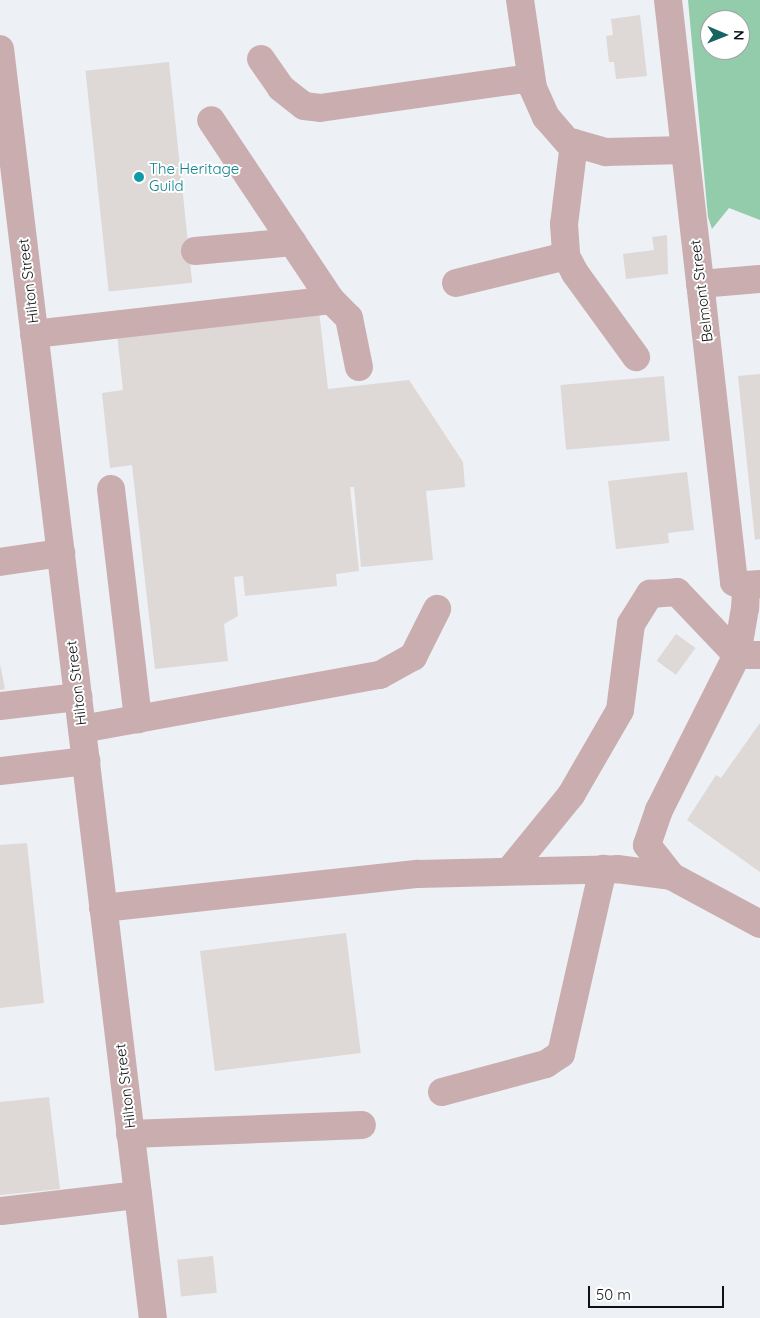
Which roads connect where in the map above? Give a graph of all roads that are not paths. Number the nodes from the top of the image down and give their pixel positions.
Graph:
1 (520, 0) edge
2 (668, 0) edge
3 (0, 49) edge
4 (261, 59) dead end
5 (531, 78) junction
6 (211, 120) dead end
7 (574, 143) junction
8 (685, 150) junction
9 (6, 158) edge
10 (292, 242) junction
11 (195, 251) dead end
12 (566, 256) junction
13 (760, 279) edge
14 (456, 283) dead end
15 (700, 284) junction
16 (331, 300) junction
17 (34, 334) junction
18 (636, 357) dead end
19 (359, 366) dead end
20 (111, 489) dead end
21 (61, 553) junction
22 (0, 562) edge
23 (747, 584) edge
24 (437, 609) dead end
25 (749, 655) edge
26 (78, 697) junction
27 (0, 706) edge
28 (138, 719) junction
29 (82, 729) junction
30 (86, 761) junction
31 (0, 771) edge
32 (603, 869) junction
33 (510, 870) junction
34 (671, 876) junction
35 (103, 908) junction
36 (760, 924) edge
37 (442, 1092) dead end
38 (362, 1124) dead end
39 (130, 1134) junction
40 (138, 1195) junction
41 (1, 1211) edge
42 (153, 1318) edge

1 - 5 street
2 - 8 street, Belmont Street
3 - 9 street, Hilton Street
4 - 5 street
5 - 7 street
6 - 10 street
7 - 8 street
7 - 12 street
8 - 15 street, Belmont Street
9 - 17 street, Hilton Street
10 - 11 street
10 - 16 street
12 - 14 street
12 - 18 street
13 - 15 street
15 - 23 street, Belmont Street
16 - 17 street
16 - 19 street
17 - 21 street, Hilton Street
20 - 28 street
21 - 22 street
21 - 26 street, Hilton Street
23 - 25 street, Belmont Street
24 - 28 street
25 - 33 street
25 - 34 street, Belmont Street
26 - 27 street
26 - 29 street, Hilton Street
28 - 29 street
29 - 30 street, Hilton Street
30 - 31 street
30 - 35 street, Hilton Street
32 - 33 street
32 - 34 street
32 - 37 street
33 - 35 street
34 - 36 street
35 - 39 street, Hilton Street
38 - 39 street
39 - 40 street, Hilton Street
40 - 41 street
40 - 42 street, Hilton Street

